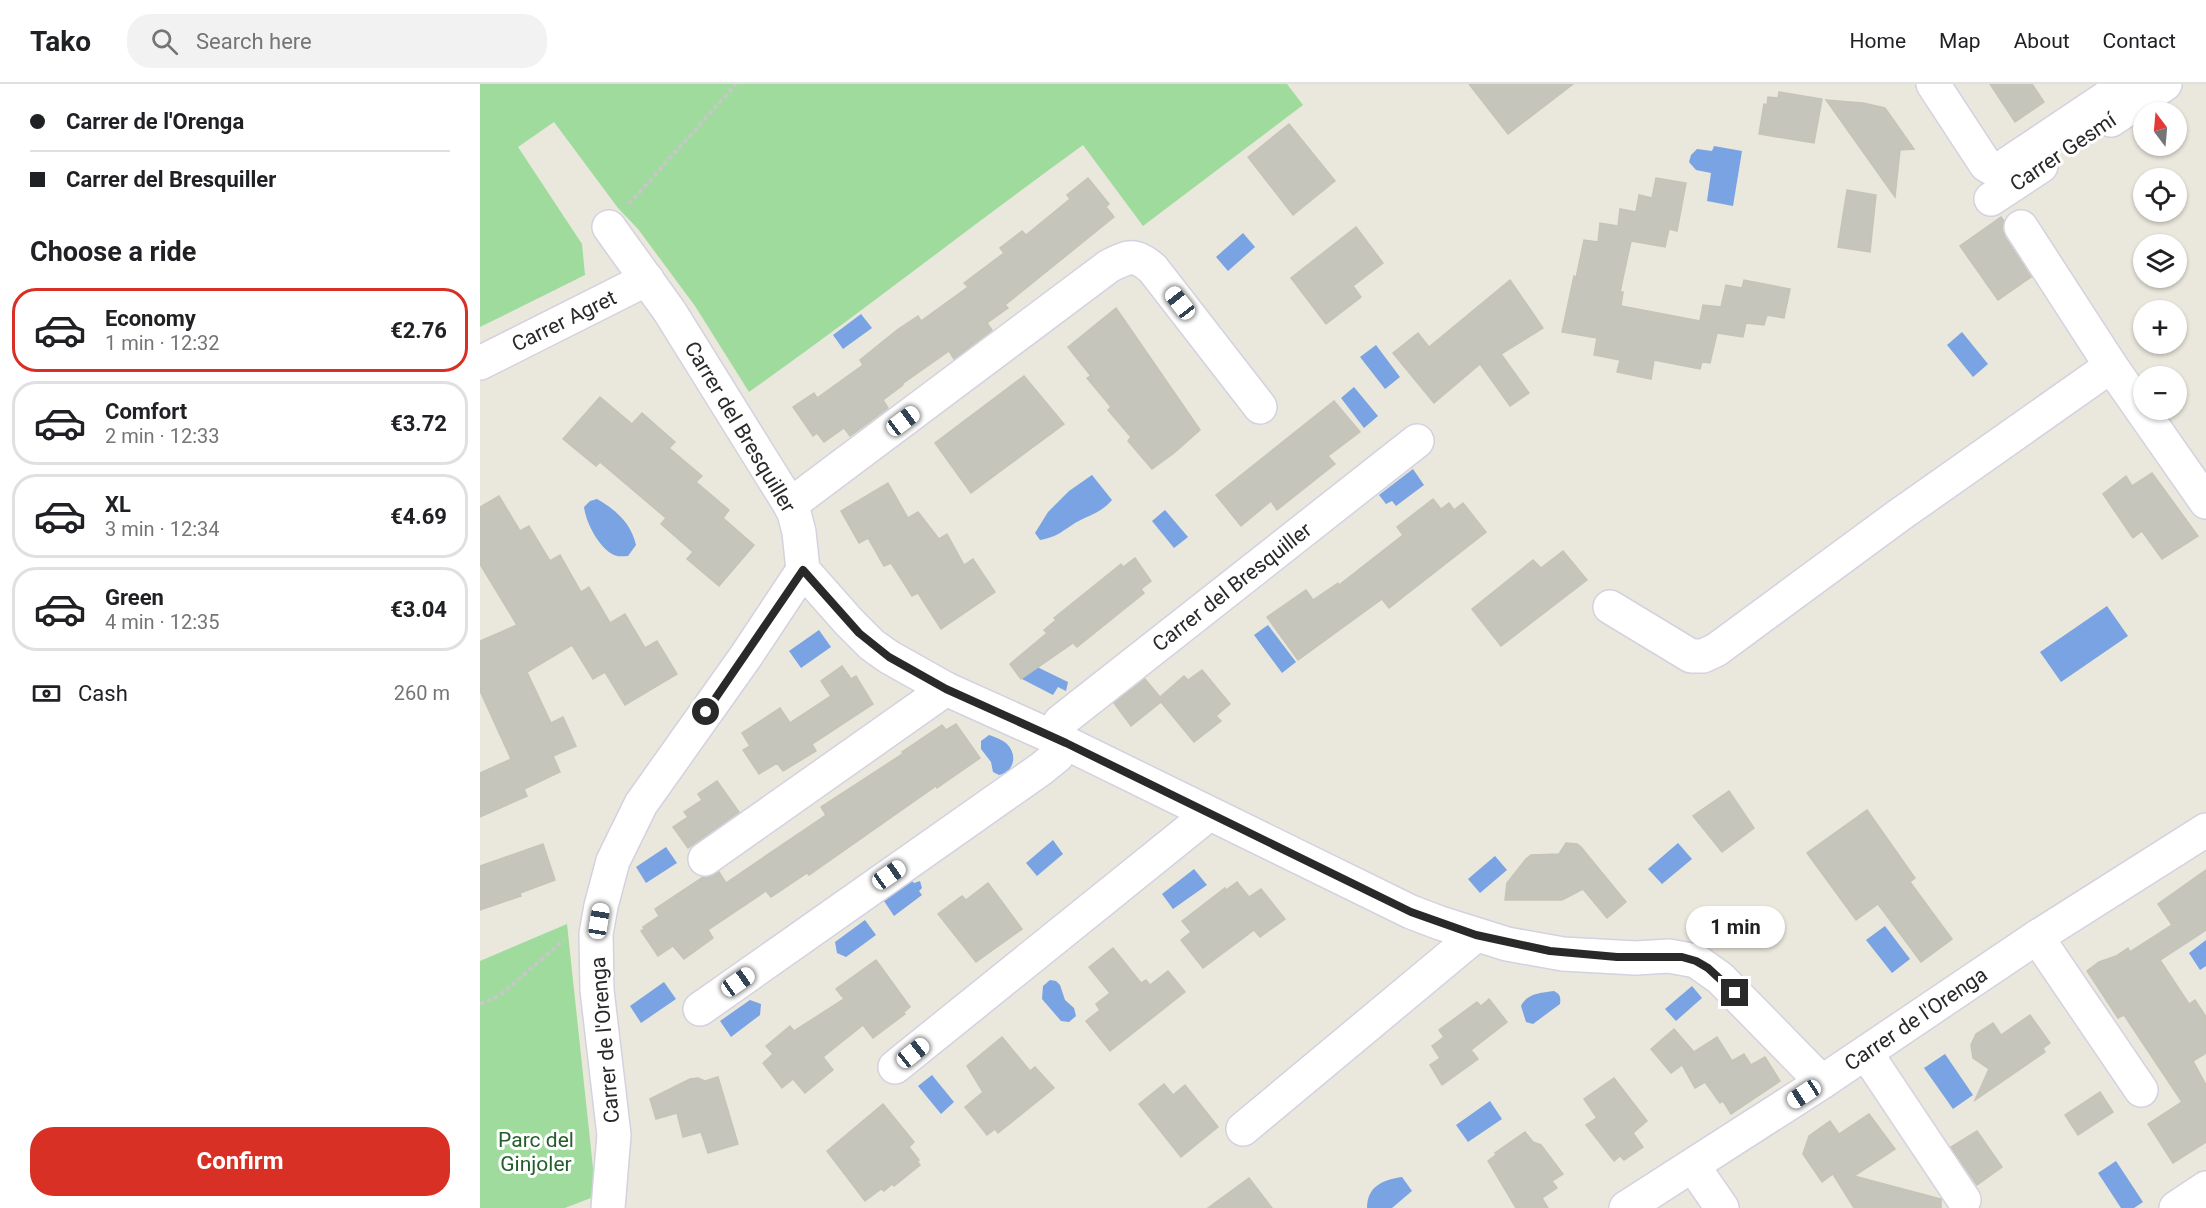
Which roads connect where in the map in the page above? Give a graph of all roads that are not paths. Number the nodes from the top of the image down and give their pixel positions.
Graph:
1 (1933, 84) edge
2 (2127, 84) edge
3 (2165, 84) edge
4 (1991, 199) dead end
5 (609, 227) road end
6 (2021, 227) dead end
7 (647, 279) junction
8 (480, 363) edge
9 (2111, 366) junction
10 (1260, 407) dead end
11 (1417, 441) dead end
12 (2206, 502) edge
13 (790, 505) junction
14 (803, 570) junction
15 (1610, 607) dead end
16 (946, 689) junction
17 (1059, 740) junction
18 (1209, 814) junction
19 (2206, 830) edge
20 (705, 859) dead end
21 (1476, 935) junction
22 (2037, 937) junction
23 (700, 1009) dead end
24 (1866, 1053) junction
25 (895, 1067) dead end
26 (1822, 1082) junction
27 (2141, 1090) dead end
28 (1243, 1129) dead end
29 (1693, 1166) junction
30 (2206, 1188) edge
31 (1964, 1200) dead end
32 (608, 1208) edge
33 (1626, 1208) edge
34 (1722, 1208) edge
35 (2176, 1208) edge

1 - 2 street, Carrer Gesmí
3 - 4 street, Carrer Gesmí
5 - 7 street, Carrer del Bresquiller
6 - 9 street
7 - 8 street, Carrer Agret
7 - 13 street, Carrer del Bresquiller
9 - 12 street
9 - 15 street
10 - 13 street
11 - 17 street, Carrer del Bresquiller
13 - 14 street, Carrer del Bresquiller
14 - 16 street
14 - 32 street, Carrer de l'Orenga
16 - 17 street
16 - 20 street
17 - 18 street
17 - 23 street, Carrer del Bresquiller
18 - 21 street
18 - 25 street
19 - 22 street, Carrer de l'Orenga
21 - 26 street
21 - 28 street
22 - 24 street, Carrer de l'Orenga
22 - 27 street
24 - 26 street, Carrer de l'Orenga
24 - 31 street
26 - 29 street, Carrer de l'Orenga
29 - 33 street, Carrer de l'Orenga
29 - 34 street
30 - 35 street

